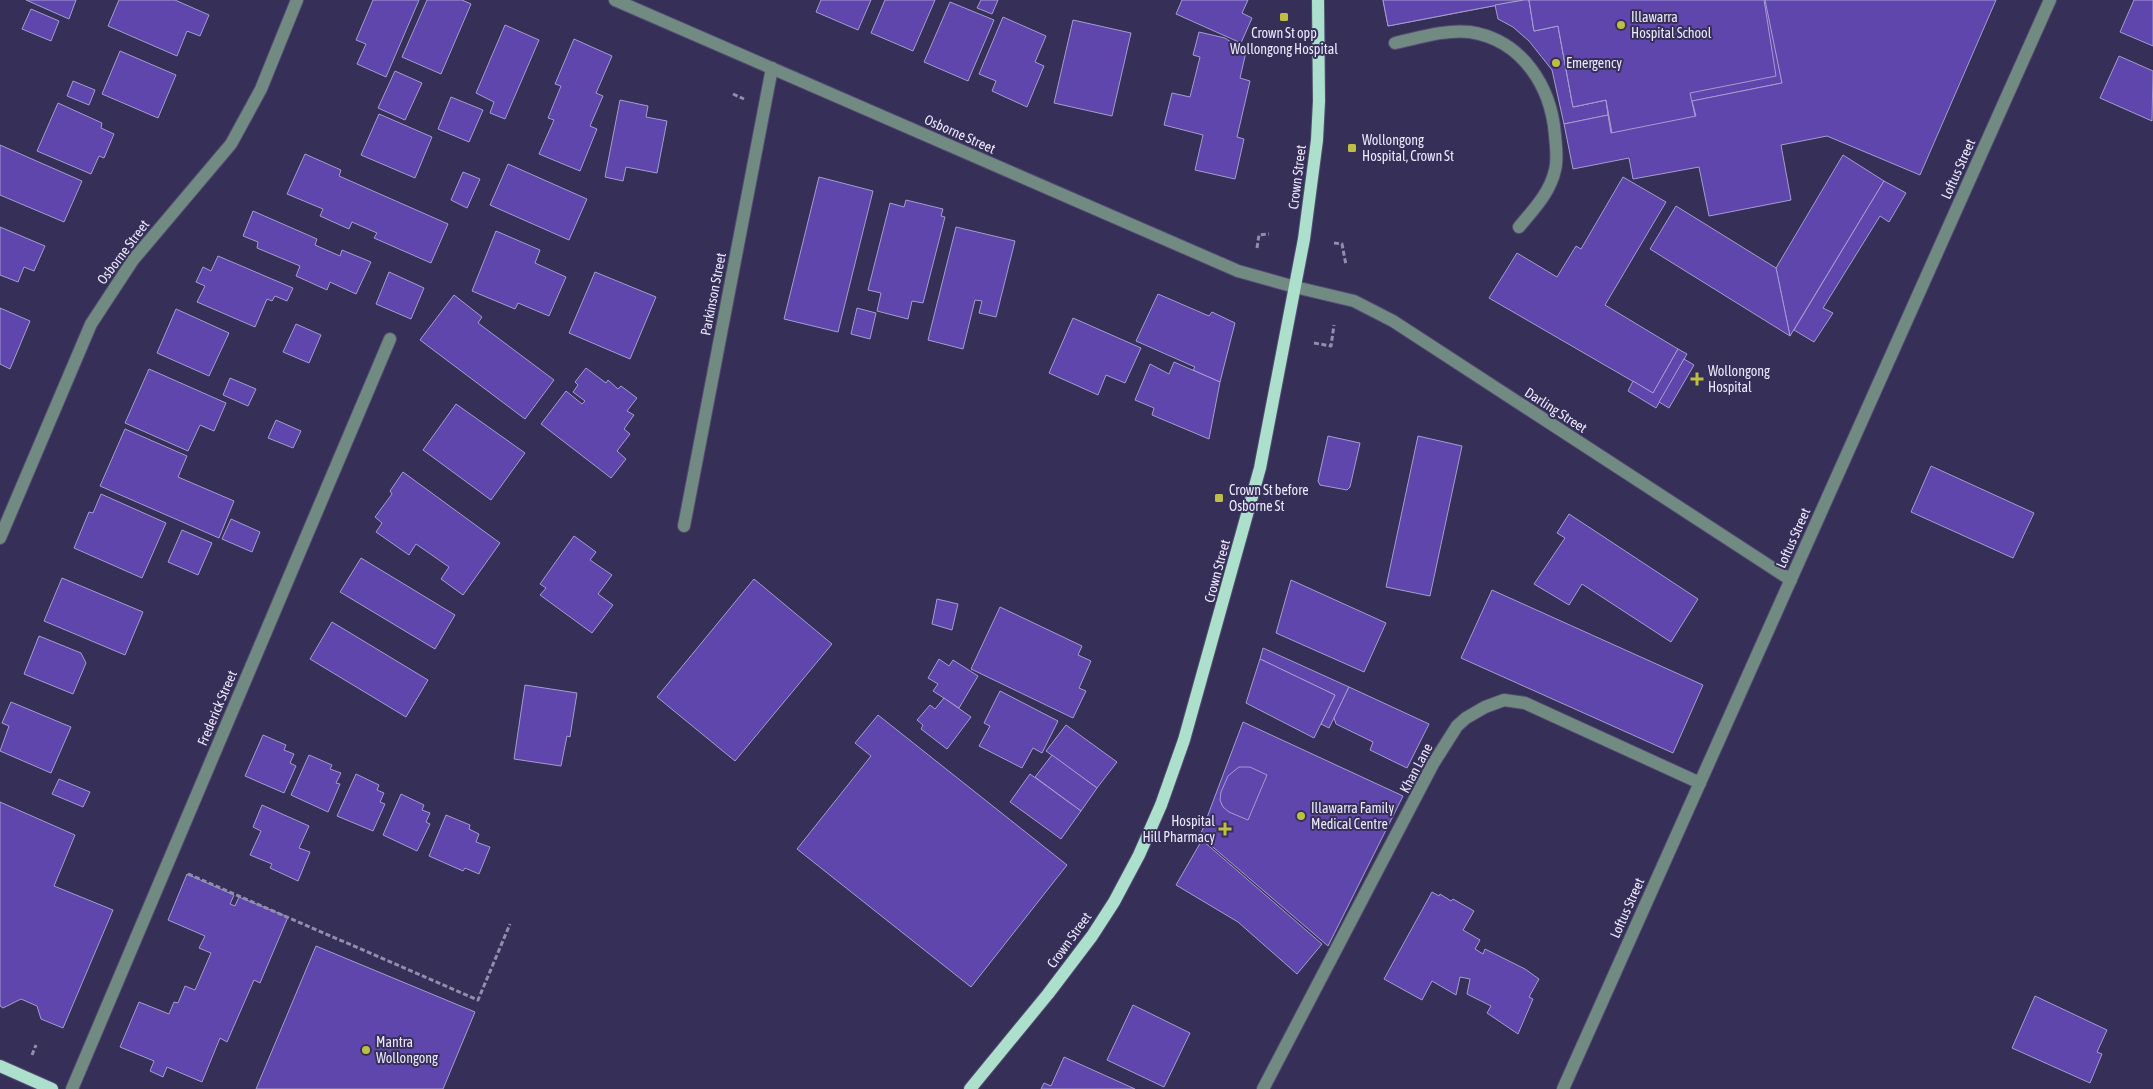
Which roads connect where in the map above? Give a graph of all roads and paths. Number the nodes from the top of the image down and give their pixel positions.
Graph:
1 (297, 0) edge
2 (616, 0) edge
3 (1318, 0) edge
4 (2050, 0) edge
5 (1394, 43) dead end
6 (772, 68) junction
7 (1519, 227) dead end
8 (1269, 234) dead end
9 (1334, 243) dead end
10 (1258, 248) dead end
11 (1346, 265) dead end
12 (1295, 287) junction
13 (1334, 324) dead end
14 (390, 339) dead end
15 (1314, 343) dead end
16 (684, 526) dead end
17 (0, 538) edge
18 (1791, 580) junction
19 (1700, 783) junction
20 (167, 864) junction
21 (510, 924) dead end
22 (0, 1066) edge
23 (52, 1089) edge
24 (72, 1089) edge
25 (970, 1089) edge
26 (1263, 1089) edge
27 (1563, 1089) edge

1 - 17 street, Osborne Street
2 - 6 street, Osborne Street
3 - 12 main road, Crown Street
4 - 18 street, Loftus Street
5 - 7 street
6 - 12 street, Osborne Street
6 - 16 street, Parkinson Street
8 - 10 path
9 - 11 path
12 - 18 street, Darling Street
12 - 25 main road, Crown Street
13 - 15 path
14 - 20 street, Frederick Street
18 - 19 street, Loftus Street
19 - 26 street, Khan Lane
19 - 27 street, Loftus Street
20 - 21 path
20 - 24 street, Frederick Street
22 - 23 main road

